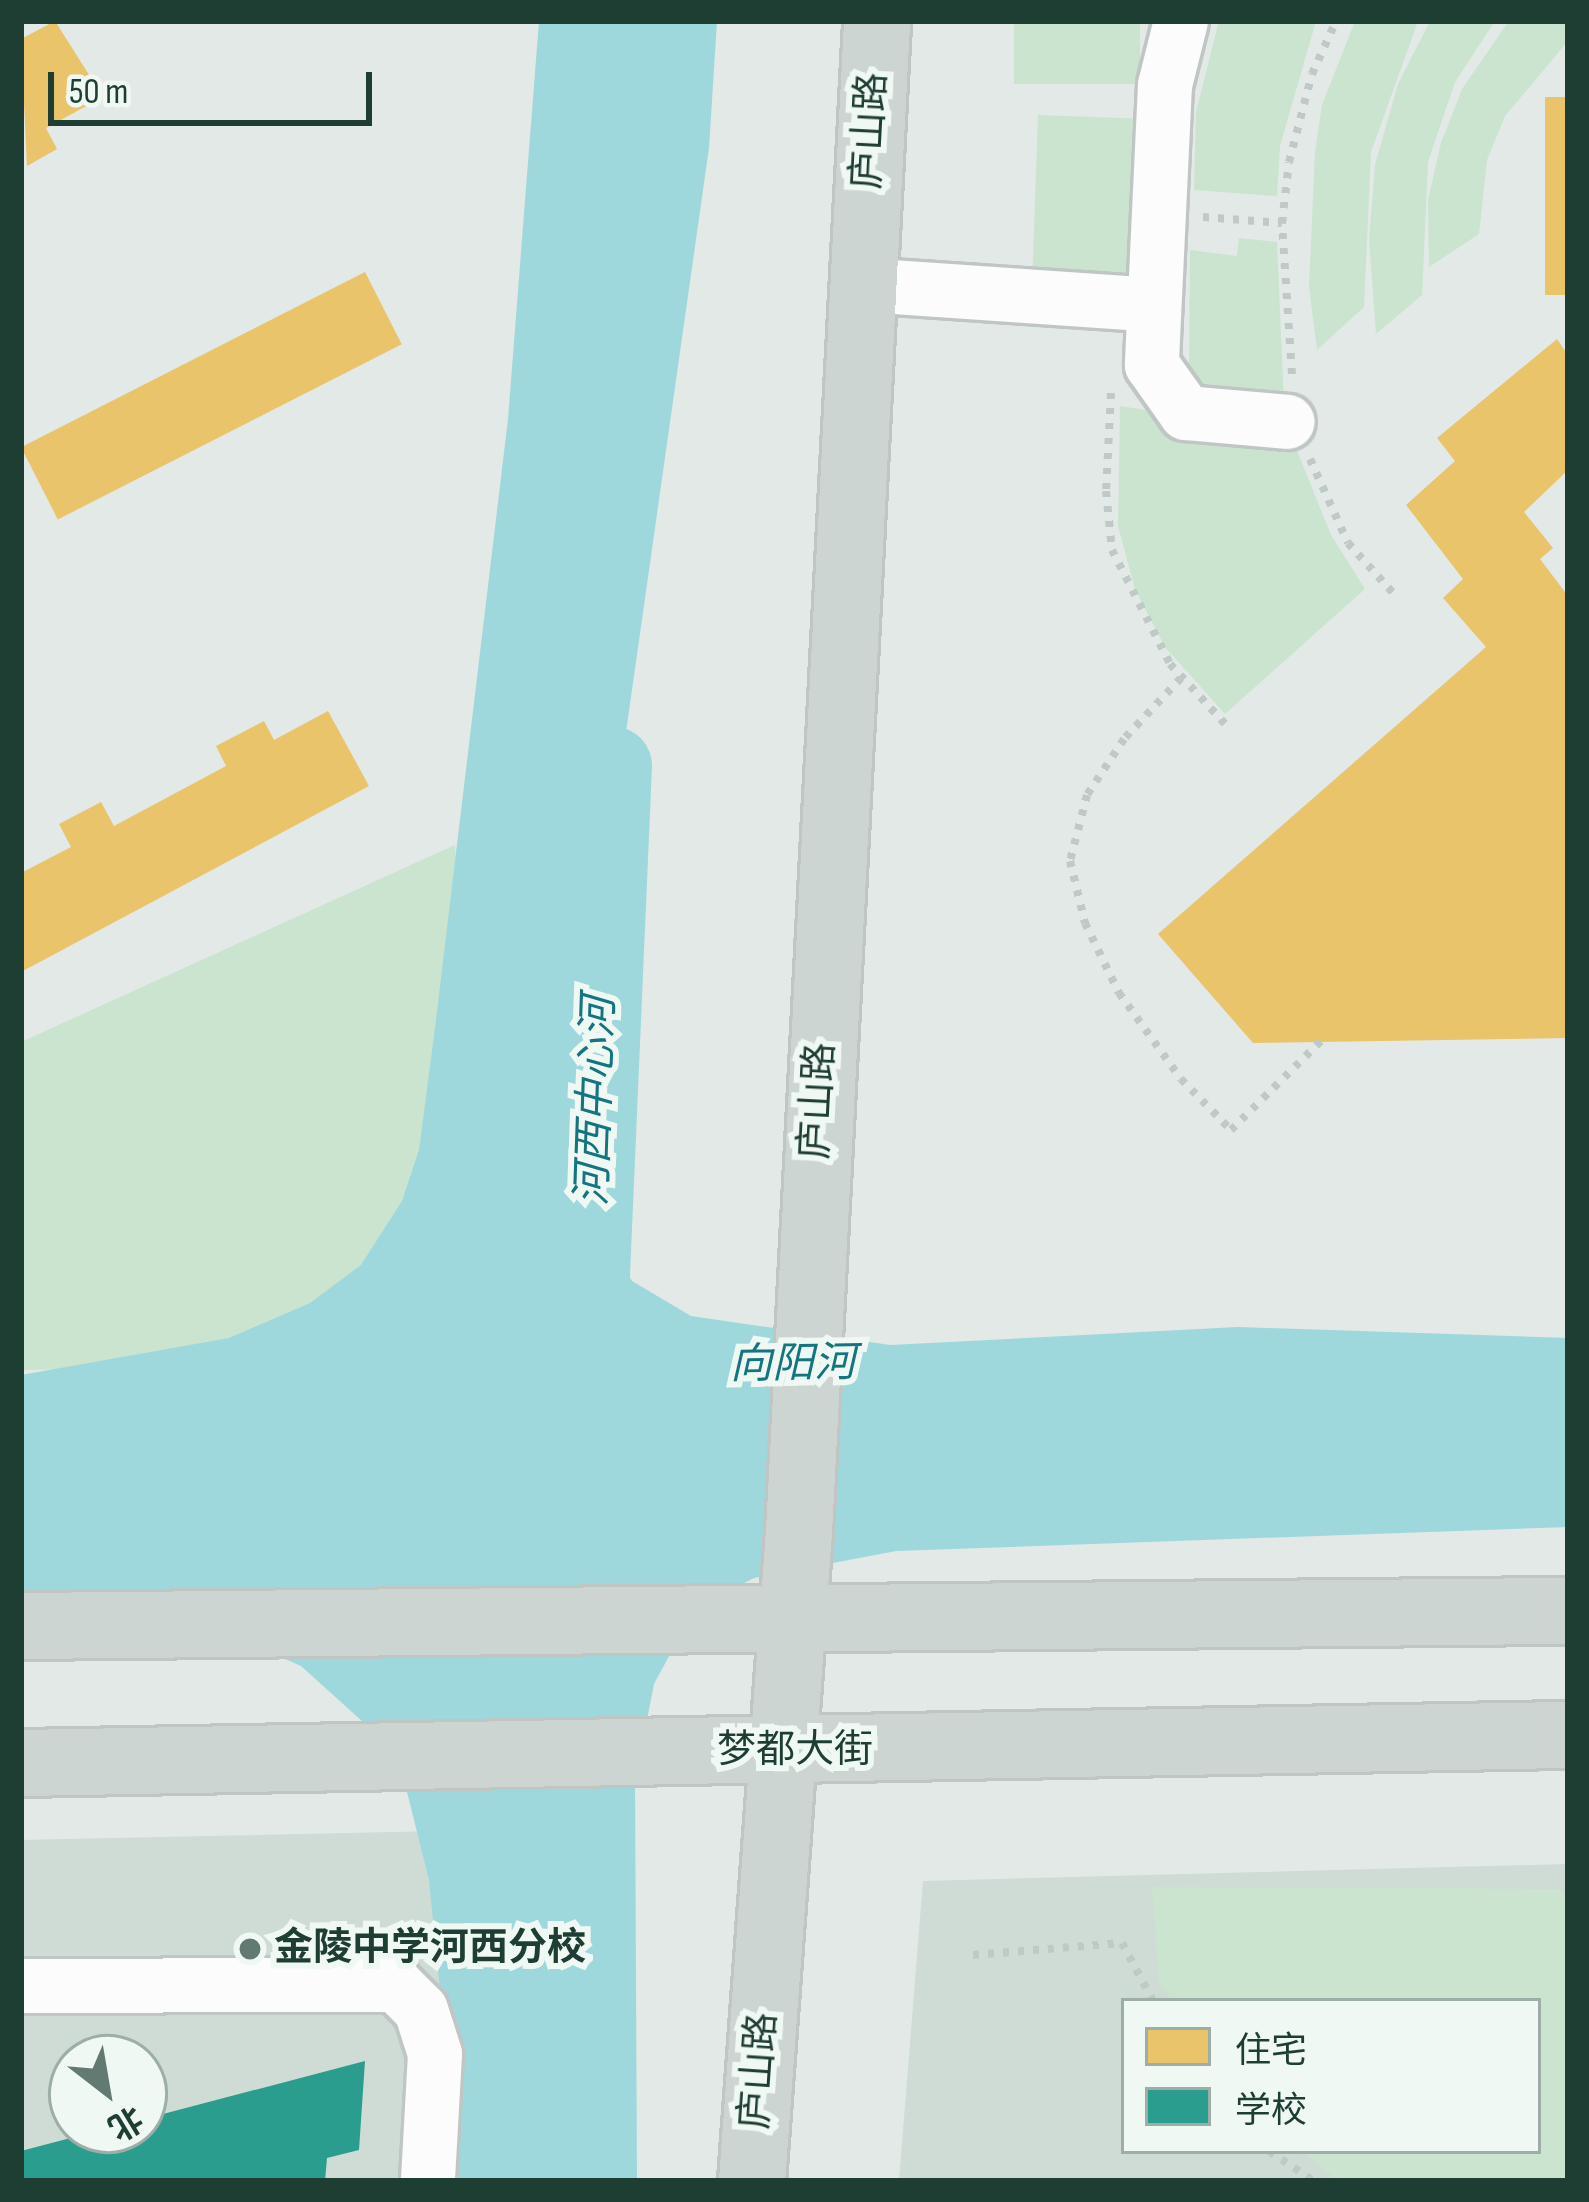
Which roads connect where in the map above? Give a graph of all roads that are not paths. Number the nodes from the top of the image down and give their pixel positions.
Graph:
1 (877, 21) edge
2 (1181, 21) edge
3 (862, 285) junction
4 (1135, 303) junction
5 (1295, 419) road end
6 (1568, 1611) edge
7 (761, 1619) junction
8 (21, 1626) edge
9 (1568, 1736) edge
10 (752, 1749) junction
11 (21, 1763) edge
12 (21, 1986) edge
13 (428, 2181) edge
14 (752, 2181) edge

1 - 3 main road, 庐山路
2 - 4 street
3 - 4 street
3 - 7 main road, 庐山路
4 - 5 street
6 - 7 main road
7 - 8 main road
7 - 10 main road, 庐山路
9 - 10 main road, 梦都大街
10 - 11 main road, 梦都大街
10 - 14 main road, 庐山路
12 - 13 street

